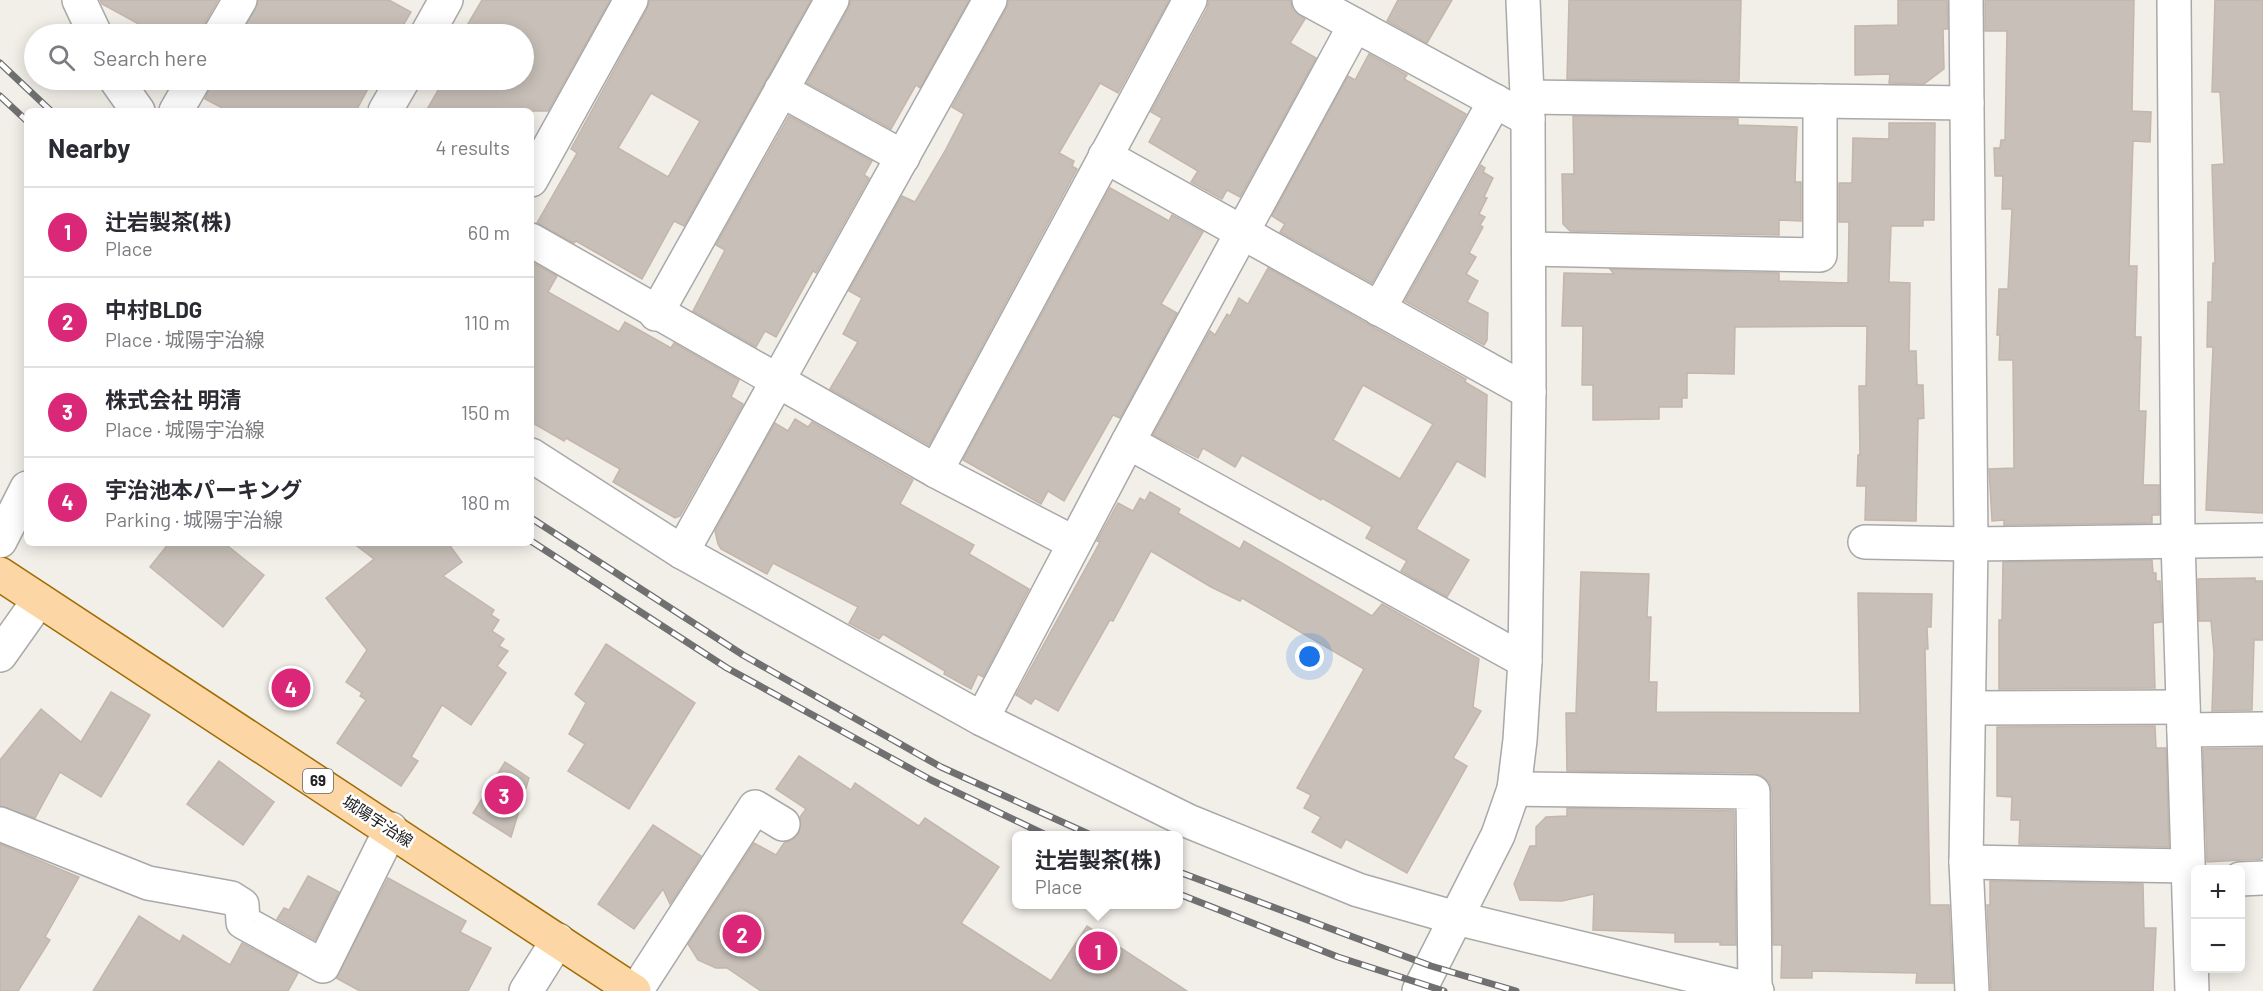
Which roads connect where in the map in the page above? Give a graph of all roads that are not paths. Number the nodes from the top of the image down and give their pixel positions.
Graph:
1 (79, 0) edge
2 (240, 0) edge
3 (446, 0) edge
4 (631, 0) edge
5 (832, 0) edge
6 (990, 0) edge
7 (1190, 0) edge
8 (1309, 0) edge
9 (1523, 0) edge
10 (1966, 0) edge
11 (2174, 0) edge
12 (91, 24) edge
13 (226, 24) edge
14 (433, 24) edge
15 (1355, 25) junction
16 (123, 90) edge
17 (188, 90) edge
18 (398, 90) edge
19 (781, 90) junction
20 (1495, 101) junction
21 (1820, 101) junction
22 (1967, 103) junction
23 (136, 108) edge
24 (178, 108) edge
25 (388, 108) edge
26 (1528, 108) junction
27 (1105, 156) junction
28 (903, 157) junction
29 (534, 175) edge
30 (1241, 232) junction
31 (534, 242) edge
32 (1529, 249) junction
33 (1379, 309) junction
34 (656, 314) junction
35 (777, 382) junction
36 (1529, 393) junction
37 (1128, 442) junction
38 (534, 456) edge
39 (936, 471) junction
40 (24, 494) edge
41 (2263, 540) edge
42 (0, 541) edge
43 (2178, 541) junction
44 (1865, 542) dead end
45 (1074, 543) junction
46 (1971, 544) junction
47 (682, 552) junction
48 (0, 574) edge
49 (39, 600) junction
50 (0, 655) edge
51 (1525, 661) junction
52 (1969, 708) junction
53 (982, 719) junction
54 (2184, 719) junction
55 (2263, 729) edge
56 (1514, 789) junction
57 (0, 824) edge
58 (783, 824) dead end
59 (391, 829) junction
60 (1966, 862) junction
61 (2191, 875) edge
62 (2263, 878) edge
63 (2245, 879) edge
64 (1456, 918) junction
65 (2191, 919) edge
66 (558, 940) junction
67 (316, 979) edge
68 (526, 991) edge
69 (635, 991) edge
70 (1419, 991) edge
71 (1756, 991) edge
72 (1972, 991) edge
73 (2192, 991) edge

1 - 12 street
2 - 13 street
3 - 14 street
4 - 29 street
5 - 19 street
6 - 28 street
7 - 27 street
8 - 15 street
9 - 26 street
10 - 22 street
11 - 43 street
15 - 20 street
15 - 30 street
16 - 23 street
17 - 24 street
18 - 25 street
19 - 28 street
19 - 34 street
20 - 26 street
20 - 33 street
21 - 22 street
21 - 26 street
21 - 32 street
22 - 46 street
26 - 32 street
27 - 30 street
27 - 39 street
28 - 35 street
30 - 33 street
30 - 37 street
31 - 34 street
32 - 36 street
33 - 36 street
34 - 35 street
35 - 39 street
35 - 47 street
36 - 51 street
37 - 45 street
37 - 51 street
38 - 47 street
39 - 45 street
40 - 42 street
41 - 43 street
43 - 46 street
43 - 54 street
44 - 46 street
45 - 53 street
46 - 52 street
47 - 53 street
48 - 49 main road, 城陽宇治線 / 69
49 - 50 street
49 - 59 main road, 城陽宇治線 / 69
51 - 56 street
52 - 54 street
52 - 60 street
53 - 64 street
54 - 55 street
54 - 61 street
56 - 64 street
56 - 71 street
57 - 67 street
58 - 69 street
59 - 66 main road, 城陽宇治線 / 69
59 - 67 street
60 - 61 street
60 - 72 street
62 - 63 street
64 - 70 street
64 - 71 street
65 - 73 street
66 - 68 street
66 - 69 main road, 城陽宇治線 / 69

